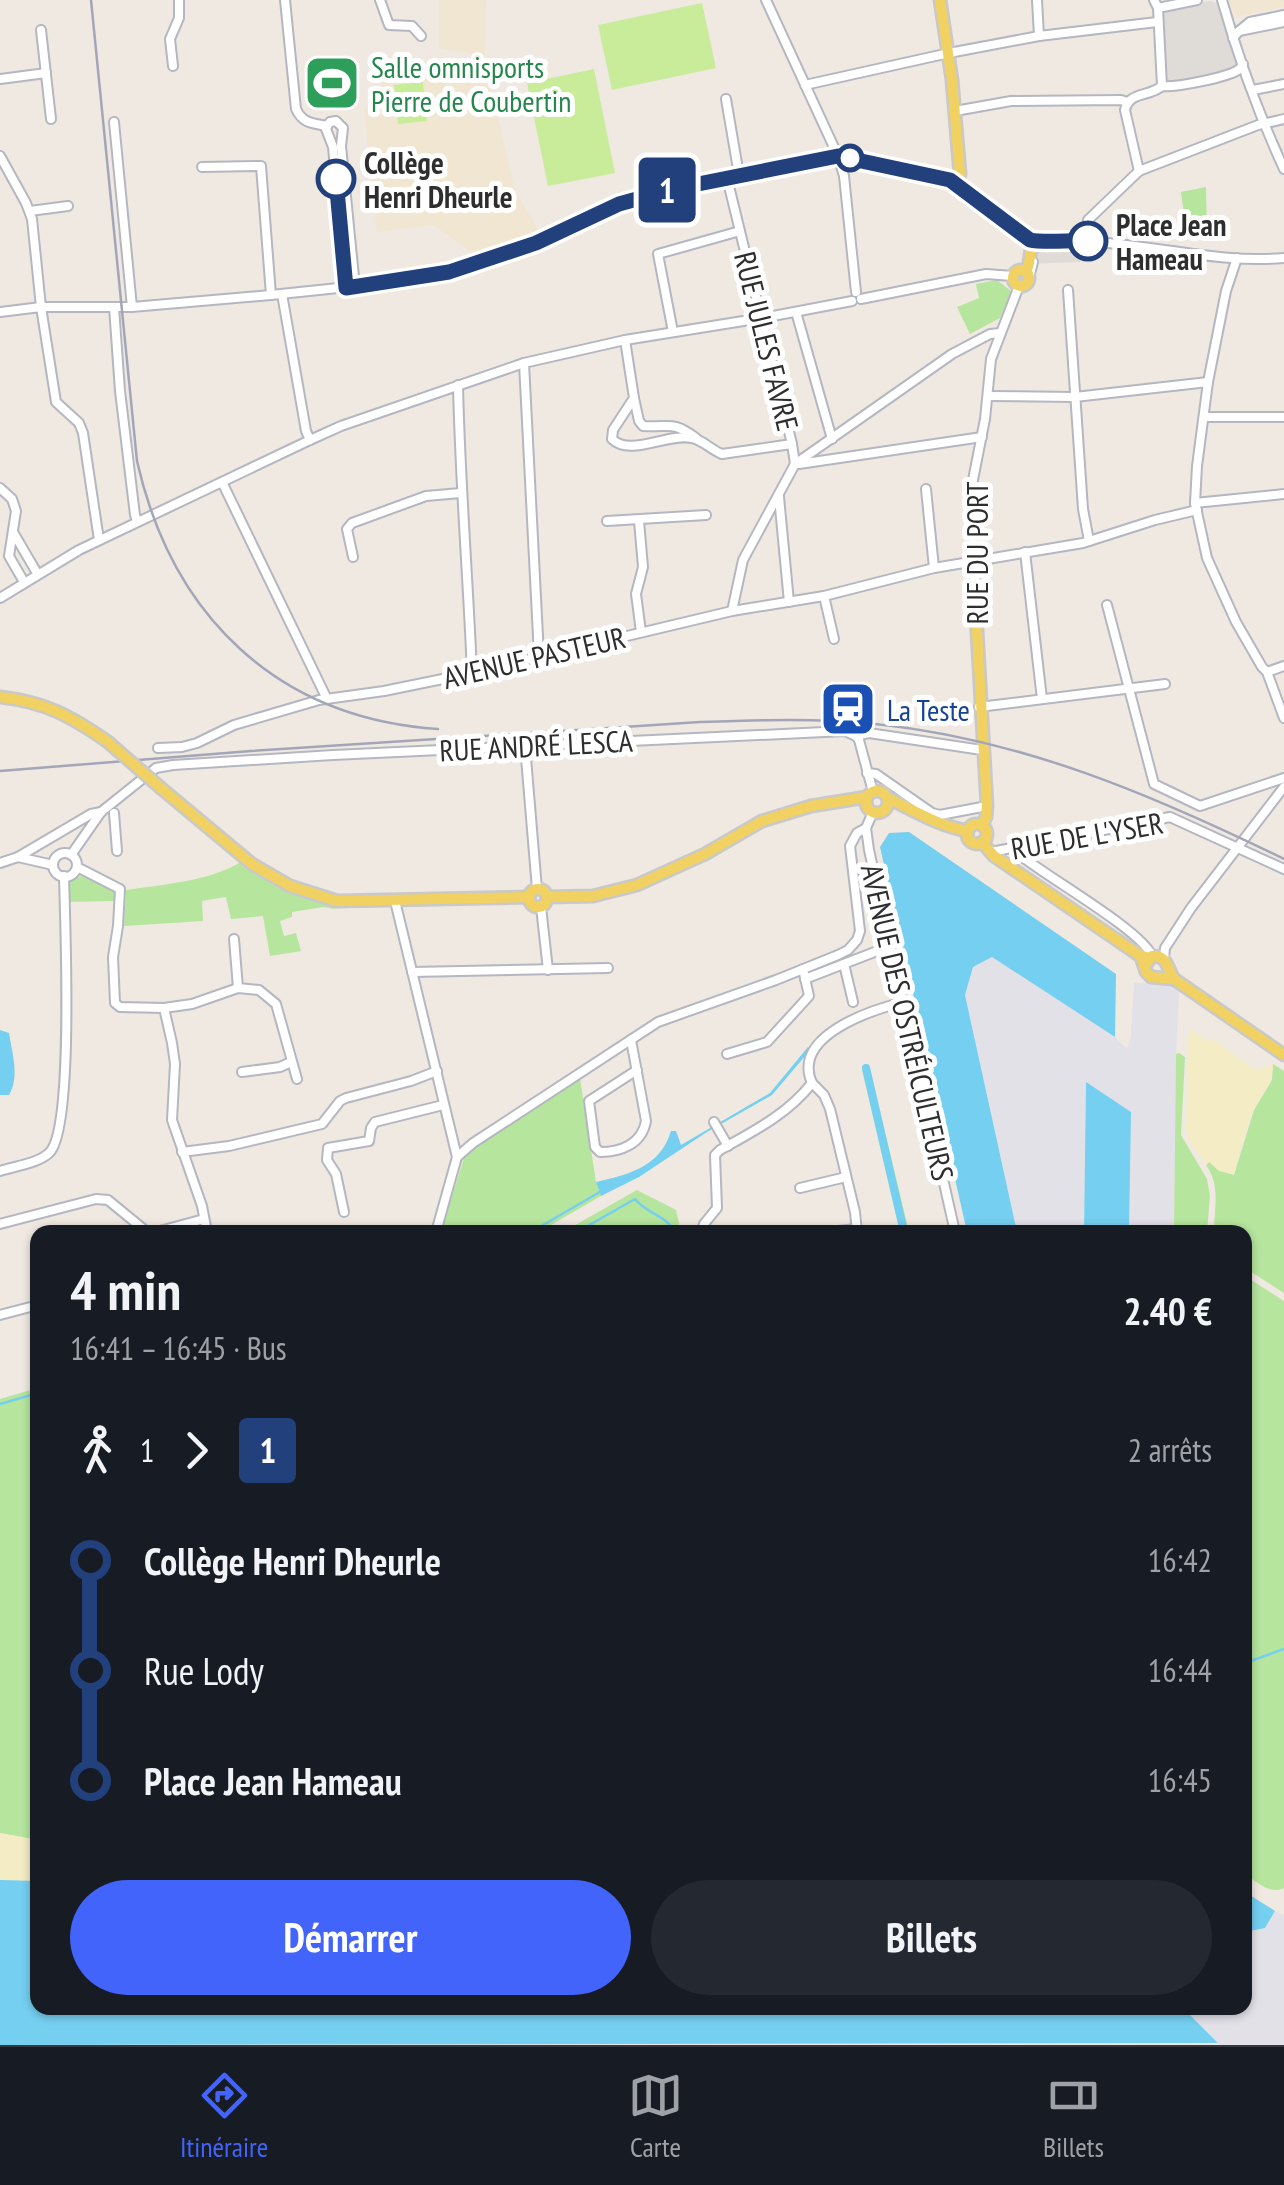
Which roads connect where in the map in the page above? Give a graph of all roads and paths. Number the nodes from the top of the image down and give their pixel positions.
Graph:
1 (168, 0) edge
2 (284, 0) edge
3 (380, 0) edge
4 (766, 0) edge
5 (940, 0) edge
6 (1037, 0) edge
7 (1197, 0) edge
8 (1222, 0) edge
9 (178, 2) edge
10 (1156, 4) edge
11 (1284, 18) edge
12 (1157, 22) junction
13 (41, 30) dead end
14 (1236, 35) junction
15 (421, 36) dead end
16 (1039, 36) junction
17 (949, 53) junction
18 (1243, 64) junction
19 (173, 66) dead end
20 (46, 73) junction
21 (0, 79) edge
22 (1284, 84) edge
23 (805, 85) junction
24 (1162, 86) junction
25 (1252, 90) junction
26 (726, 99) dead end
27 (1127, 102) junction
28 (954, 111) junction
29 (51, 119) dead end
30 (1284, 119) edge
31 (114, 122) dead end
32 (1263, 124) junction
33 (327, 126) junction
34 (341, 135) junction
35 (330, 136) junction
36 (0, 156) edge
37 (838, 156) junction
38 (202, 167) dead end
39 (1284, 168) edge
40 (1140, 171) junction
41 (739, 175) junction
42 (727, 178) junction
43 (957, 185) junction
44 (68, 206) dead end
45 (30, 211) junction
46 (740, 231) junction
47 (1088, 241) junction
48 (1037, 242) junction
49 (1237, 258) junction
50 (1284, 258) edge
51 (1016, 281) junction
52 (351, 287) junction
53 (1068, 290) dead end
54 (282, 294) junction
55 (272, 296) junction
56 (857, 297) junction
57 (41, 307) junction
58 (114, 307) junction
59 (132, 307) junction
60 (0, 312) edge
61 (796, 312) junction
62 (762, 318) junction
63 (673, 332) junction
64 (1000, 333) junction
65 (625, 340) junction
66 (524, 363) junction
67 (1208, 382) junction
68 (458, 385) junction
69 (988, 396) junction
70 (1075, 397) junction
71 (634, 398) junction
72 (1284, 416) edge
73 (1204, 418) junction
74 (982, 437) junction
75 (696, 438) junction
76 (832, 438) junction
77 (310, 440) junction
78 (792, 444) junction
79 (794, 464) junction
80 (222, 482) junction
81 (0, 488) edge
82 (926, 489) dead end
83 (460, 493) junction
84 (1284, 494) edge
85 (779, 495) junction
86 (1196, 506) junction
87 (706, 515) dead end
88 (639, 520) junction
89 (137, 521) junction
90 (606, 521) dead end
91 (13, 532) junction
92 (99, 540) junction
93 (1089, 541) junction
94 (1025, 552) junction
95 (352, 557) dead end
96 (974, 560) junction
97 (934, 568) junction
98 (37, 574) junction
99 (24, 582) junction
100 (824, 596) junction
101 (0, 598) edge
102 (790, 602) junction
103 (1107, 605) dead end
104 (732, 611) junction
105 (976, 614) joint
106 (641, 632) junction
107 (834, 639) dead end
108 (540, 656) junction
109 (1284, 666) edge
110 (1268, 672) junction
111 (472, 673) junction
112 (1165, 684) dead end
113 (1131, 688) junction
114 (0, 697) edge
115 (1042, 698) junction
116 (328, 699) junction
117 (979, 707) junction
118 (1284, 718) edge
119 (856, 736) junction
120 (525, 746) junction
121 (158, 748) dead end
122 (982, 750) junction
123 (867, 773) junction
124 (1284, 778) edge
125 (1284, 787) edge
126 (876, 802) junction
127 (986, 806) junction
128 (101, 812) junction
129 (114, 813) dead end
130 (982, 825) junction
131 (866, 828) junction
132 (968, 831) junction
133 (50, 838) junction
134 (982, 842) junction
135 (1236, 847) junction
136 (1011, 848) junction
137 (117, 851) dead end
138 (991, 852) junction
139 (59, 854) junction
140 (71, 855) junction
141 (18, 857) junction
142 (0, 862) edge
143 (53, 865) junction
144 (76, 867) junction
145 (1284, 869) edge
146 (64, 876) junction
147 (533, 893) junction
148 (395, 900) junction
149 (544, 902) junction
150 (234, 940) dead end
151 (890, 946) junction
152 (1157, 962) junction
153 (844, 964) junction
154 (608, 968) dead end
155 (548, 970) junction
156 (412, 972) junction
157 (804, 974) junction
158 (238, 988) junction
159 (853, 1002) dead end
160 (904, 1002) junction
161 (164, 1008) junction
162 (631, 1040) junction
163 (728, 1054) dead end
164 (1284, 1054) edge
165 (291, 1062) junction
166 (637, 1070) junction
167 (437, 1071) junction
168 (242, 1072) dead end
169 (297, 1079) dead end
170 (812, 1083) junction
171 (443, 1104) junction
172 (714, 1122) dead end
173 (724, 1148) junction
174 (182, 1152) junction
175 (457, 1158) junction
176 (0, 1170) edge
177 (846, 1177) junction
178 (800, 1188) dead end
179 (344, 1212) dead end
180 (204, 1219) junction
181 (0, 1224) edge
182 (138, 1225) edge
183 (182, 1225) edge
184 (205, 1225) edge
185 (438, 1225) edge
186 (706, 1225) edge
187 (856, 1225) edge
188 (953, 1225) edge
189 (30, 1307) edge
190 (0, 1314) edge

1 - 9 street
2 - 33 street
3 - 15 street
4 - 23 street
5 - 17 main road
6 - 16 street
7 - 10 street
8 - 14 street
9 - 19 street
10 - 12 street
11 - 14 street
12 - 16 street
12 - 24 street
13 - 20 street
14 - 18 street
16 - 17 street
17 - 23 street
17 - 28 main road
18 - 24 street
18 - 25 street
20 - 21 street
20 - 29 street
22 - 25 street
23 - 37 street
24 - 27 street
25 - 32 street
26 - 41 street
27 - 28 street
27 - 40 street
28 - 43 main road
30 - 32 street
31 - 59 street
32 - 39 street
32 - 40 street
33 - 34 street
33 - 35 street
34 - 35 street
34 - 52 street
35 - 52 street
36 - 45 street
37 - 41 street
37 - 43 street
37 - 56 street
38 - 55 street
40 - 47 street
41 - 42 street
42 - 46 street, RUE JULES FAVRE
42 - 52 street
43 - 48 main road
44 - 45 street
45 - 57 street
46 - 62 street, RUE JULES FAVRE
46 - 63 street
47 - 48 street
47 - 49 street
48 - 51 main road
49 - 50 street
49 - 67 street
51 - 56 street
51 - 64 street, RUE DU PORT
52 - 54 street
53 - 70 street
54 - 55 street
54 - 77 street
55 - 59 street
56 - 61 street
57 - 58 street
57 - 60 street
57 - 92 street
58 - 59 street
58 - 89 street
61 - 62 street
61 - 76 street
62 - 63 street
62 - 78 street, RUE JULES FAVRE
63 - 65 street
64 - 69 street, RUE DU PORT
64 - 76 street
65 - 66 street
65 - 71 street
66 - 68 street
66 - 108 street
67 - 70 street
67 - 73 street
68 - 77 street
68 - 83 street
69 - 70 street
69 - 74 street, RUE DU PORT
70 - 93 street
71 - 75 street
71 - 75 street
72 - 73 street
73 - 86 street
74 - 79 street
74 - 96 street, RUE DU PORT
75 - 78 street
76 - 79 street
77 - 80 street
78 - 79 street, RUE JULES FAVRE
79 - 85 street, RUE JULES FAVRE
80 - 89 street
80 - 116 street
81 - 91 street
82 - 97 street
83 - 95 street
83 - 111 street
84 - 86 street, AVENUE PASTEUR
85 - 102 street
85 - 104 street, RUE JULES FAVRE
86 - 93 street, AVENUE PASTEUR
86 - 110 street
87 - 88 street
88 - 90 street
88 - 106 street
89 - 92 street
91 - 98 street
91 - 99 street
92 - 98 street
93 - 94 street, AVENUE PASTEUR
94 - 96 street, AVENUE PASTEUR
94 - 115 street
96 - 97 street, AVENUE PASTEUR
96 - 105 street, RUE DU PORT
97 - 100 street, AVENUE PASTEUR
98 - 99 street
99 - 101 street
100 - 102 street, AVENUE PASTEUR
100 - 107 street
102 - 104 street, AVENUE PASTEUR
103 - 113 street
104 - 106 street, AVENUE PASTEUR
105 - 117 main road, RUE DU PORT
106 - 108 street, AVENUE PASTEUR
108 - 111 street, AVENUE PASTEUR
109 - 110 street
110 - 118 street
111 - 116 street, AVENUE PASTEUR
112 - 113 street
113 - 115 street
113 - 124 street
114 - 148 main road, bridge
115 - 117 street
116 - 121 street, AVENUE PASTEUR
117 - 122 main road, RUE DU PORT
119 - 120 street, RUE ANDRÉ LESCA
119 - 122 street, RUE ANDRÉ LESCA
119 - 123 street
120 - 128 street, RUE ANDRÉ LESCA
120 - 147 street
122 - 127 main road, RUE DU PORT
123 - 126 street
123 - 127 street
125 - 135 street
126 - 131 street, AVENUE DES OSTRÉICULTEURS
126 - 132 main road
126 - 149 main road
127 - 130 main road, RUE DU PORT
128 - 133 street, RUE ANDRÉ LESCA
128 - 140 street, RUE ANDRÉ LESCA
129 - 137 street
130 - 132 main road
130 - 134 main road
131 - 151 street, AVENUE DES OSTRÉICULTEURS
131 - 157 street
132 - 134 main road
133 - 139 street
133 - 141 street, RUE ANDRÉ LESCA
134 - 138 main road
135 - 136 street, RUE DE L'YSER
135 - 145 street, RUE DE L'YSER
135 - 152 street
136 - 138 street, RUE DE L'YSER
136 - 152 street
138 - 152 main road
139 - 140 street
139 - 143 street
140 - 144 street
141 - 142 street, RUE ANDRÉ LESCA
141 - 143 street, RUE ANDRÉ LESCA
143 - 146 street
144 - 146 street
144 - 161 street
146 - 176 street
147 - 148 main road
147 - 149 main road
148 - 156 street
149 - 155 street
150 - 158 street
151 - 153 street
151 - 160 street, AVENUE DES OSTRÉICULTEURS
152 - 164 main road
153 - 157 street
153 - 159 street
154 - 155 street
155 - 156 street
156 - 167 street
157 - 162 street
157 - 163 street
158 - 161 street
158 - 165 street
160 - 170 street
160 - 188 street, AVENUE DES OSTRÉICULTEURS
161 - 174 street
162 - 166 street
162 - 175 street
165 - 168 street
165 - 169 street
166 - 166 street
167 - 171 street
167 - 174 street
170 - 173 street
170 - 177 street
171 - 175 street
171 - 179 street
172 - 173 street
173 - 186 street
174 - 180 street
175 - 185 street
177 - 178 street
177 - 187 street
180 - 183 street
180 - 184 street
181 - 182 street
189 - 190 street

